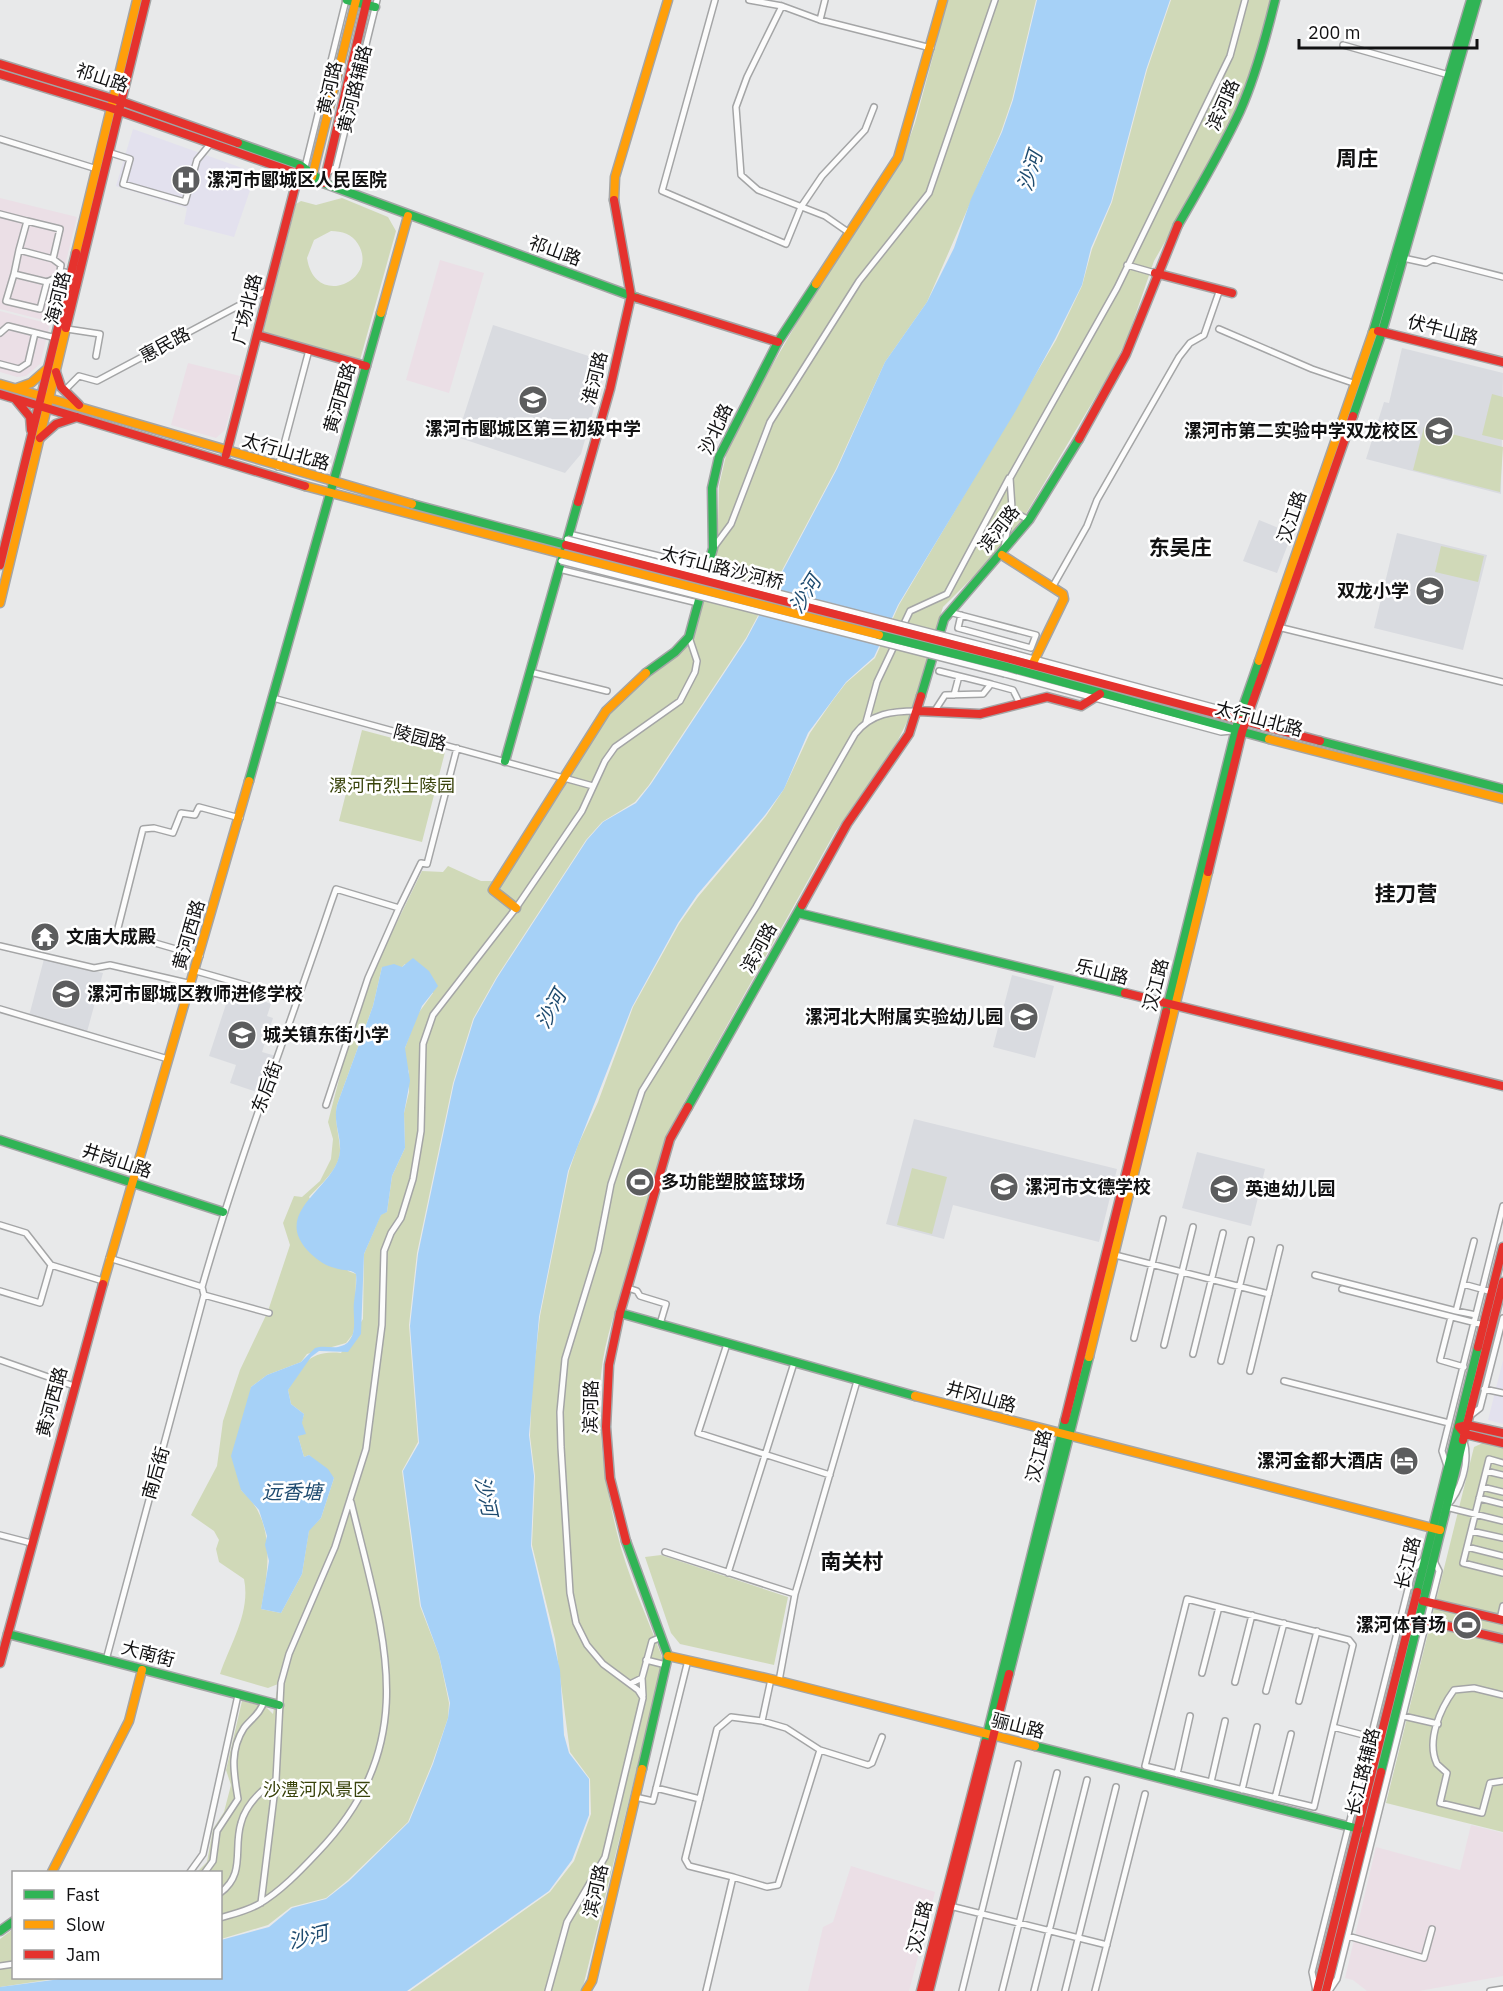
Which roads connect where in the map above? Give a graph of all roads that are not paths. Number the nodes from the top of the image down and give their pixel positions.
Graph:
1 (136, 0) edge
2 (146, 0) edge
3 (668, 0) edge
4 (715, 0) edge
5 (749, 0) edge
6 (825, 0) edge
7 (943, 0) edge
8 (995, 0) edge
9 (1245, 0) edge
10 (1275, 0) edge
11 (1471, 0) edge
12 (1477, 0) edge
13 (351, 1) edge
14 (371, 3) edge
15 (782, 6) junction
16 (820, 20) junction
17 (340, 25) junction
18 (1343, 45) dead end
19 (931, 48) junction
20 (0, 64) edge
21 (0, 74) edge
22 (1449, 75) junction
23 (118, 100) junction
24 (874, 107) dead end
25 (111, 108) junction
26 (121, 111) junction
27 (0, 139) edge
28 (211, 143) junction
29 (111, 153) junction
30 (301, 168) junction
31 (97, 170) junction
32 (313, 176) junction
33 (324, 183) junction
34 (801, 207) junction
35 (0, 214) edge
36 (408, 216) junction
37 (27, 220) junction
38 (848, 232) junction
39 (20, 250) junction
40 (53, 258) junction
41 (1403, 258) junction
42 (1127, 265) junction
43 (60, 271) junction
44 (1155, 273) junction
45 (14, 274) junction
46 (76, 274) junction
47 (1503, 277) edge
48 (47, 282) junction
49 (268, 290) junction
50 (1220, 290) junction
51 (1232, 292) dead end
52 (631, 296) junction
53 (3, 300) edge
54 (67, 329) junction
55 (1219, 329) dead end
56 (1378, 331) junction
57 (0, 333) edge
58 (35, 333) junction
59 (257, 335) junction
60 (56, 338) junction
61 (778, 342) junction
62 (309, 350) junction
63 (96, 356) dead end
64 (1503, 362) edge
65 (0, 364) edge
66 (366, 366) junction
67 (52, 369) junction
68 (0, 384) edge
69 (1356, 384) junction
70 (17, 388) junction
71 (64, 391) junction
72 (0, 394) edge
73 (46, 397) junction
74 (14, 398) junction
75 (43, 407) junction
76 (82, 413) junction
77 (35, 438) junction
78 (227, 452) junction
79 (225, 462) junction
80 (278, 467) junction
81 (1010, 478) junction
82 (333, 483) junction
83 (330, 493) junction
84 (1012, 511) junction
85 (1029, 520) junction
86 (713, 548) junction
87 (564, 550) junction
88 (1002, 555) junction
89 (0, 565) edge
90 (708, 568) junction
91 (1053, 586) junction
92 (0, 603) edge
93 (698, 603) junction
94 (949, 612) junction
95 (961, 615) junction
96 (1278, 627) junction
97 (689, 637) junction
98 (1033, 662) junction
99 (1008, 663) junction
100 (939, 671) dead end
101 (530, 672) junction
102 (959, 676) junction
103 (1503, 682) edge
104 (991, 684) junction
105 (607, 691) dead end
106 (954, 695) junction
107 (1097, 696) junction
108 (273, 698) junction
109 (1020, 704) junction
110 (918, 711) junction
111 (934, 712) junction
112 (866, 722) junction
113 (1240, 726) junction
114 (458, 748) junction
115 (505, 761) junction
116 (566, 778) junction
117 (593, 786) junction
118 (1503, 789) edge
119 (1503, 799) edge
120 (240, 818) junction
121 (399, 908) junction
122 (516, 908) junction
123 (798, 913) junction
124 (0, 946) edge
125 (200, 956) junction
126 (196, 971) junction
127 (192, 984) junction
128 (298, 1000) junction
129 (1172, 1006) junction
130 (0, 1009) edge
131 (168, 1059) junction
132 (1503, 1086) edge
133 (326, 1105) dead end
134 (0, 1140) edge
135 (130, 1183) junction
136 (1503, 1206) edge
137 (223, 1212) junction
138 (1163, 1219) dead end
139 (0, 1225) edge
140 (1193, 1227) dead end
141 (1223, 1233) dead end
142 (1251, 1240) dead end
143 (1474, 1241) dead end
144 (1503, 1247) edge
145 (1280, 1248) dead end
146 (1114, 1255) junction
147 (109, 1258) junction
148 (51, 1265) junction
149 (1152, 1265) junction
150 (1182, 1272) junction
151 (1315, 1275) dead end
152 (1212, 1280) junction
153 (103, 1281) junction
154 (1503, 1282) edge
155 (1463, 1284) junction
156 (202, 1287) junction
157 (1240, 1287) junction
158 (628, 1288) junction
159 (1342, 1289) dead end
160 (1482, 1289) junction
161 (0, 1291) edge
162 (1498, 1293) edge
163 (1269, 1294) junction
164 (204, 1295) junction
165 (1456, 1311) junction
166 (268, 1313) dead end
167 (620, 1313) junction
168 (1476, 1315) junction
169 (1450, 1317) junction
170 (1503, 1318) edge
171 (1474, 1323) junction
172 (660, 1324) junction
173 (1484, 1325) junction
174 (1134, 1338) dead end
175 (727, 1344) junction
176 (1164, 1346) dead end
177 (1193, 1354) dead end
178 (0, 1360) edge
179 (1221, 1360) dead end
180 (794, 1363) junction
181 (1463, 1367) junction
182 (1473, 1369) junction
183 (1250, 1371) dead end
184 (857, 1381) junction
185 (1284, 1381) dead end
186 (74, 1386) junction
187 (1481, 1388) junction
188 (1503, 1393) edge
189 (1449, 1423) junction
190 (1465, 1428) junction
191 (1503, 1433) edge
192 (1064, 1436) junction
193 (1503, 1443) edge
194 (765, 1456) junction
195 (1503, 1463) edge
196 (1448, 1470) junction
197 (1486, 1471) junction
198 (830, 1475) junction
199 (1503, 1475) edge
200 (1482, 1487) junction
201 (1503, 1492) edge
202 (1479, 1498) junction
203 (351, 1501) junction
204 (1503, 1504) edge
205 (1446, 1507) junction
206 (1475, 1514) junction
207 (1503, 1521) edge
208 (1437, 1529) junction
209 (1471, 1531) junction
210 (0, 1535) edge
211 (1503, 1538) edge
212 (31, 1543) junction
213 (1467, 1547) junction
214 (665, 1552) dead end
215 (1503, 1556) edge
216 (1430, 1558) junction
217 (729, 1573) junction
218 (1503, 1573) edge
219 (795, 1594) junction
220 (1427, 1602) junction
221 (1503, 1606) edge
222 (1219, 1607) junction
223 (1252, 1615) junction
224 (1419, 1619) junction
225 (1501, 1620) edge
226 (1284, 1623) junction
227 (1317, 1631) junction
228 (659, 1638) junction
229 (5, 1639) edge
230 (1503, 1639) edge
231 (106, 1660) junction
232 (646, 1660) junction
233 (688, 1660) junction
234 (667, 1661) junction
235 (0, 1663) edge
236 (142, 1670) junction
237 (1202, 1672) dead end
238 (642, 1678) junction
239 (775, 1680) junction
240 (1235, 1682) dead end
241 (632, 1683) junction
242 (1266, 1691) dead end
243 (238, 1695) junction
244 (1503, 1695) edge
245 (643, 1698) junction
246 (264, 1701) junction
247 (1299, 1701) dead end
248 (279, 1705) junction
249 (1190, 1716) dead end
250 (1403, 1716) junction
251 (762, 1721) junction
252 (1225, 1721) dead end
253 (1438, 1724) junction
254 (1257, 1727) dead end
255 (1333, 1727) junction
256 (1291, 1734) dead end
257 (991, 1736) junction
258 (882, 1737) dead end
259 (1371, 1737) junction
260 (820, 1750) junction
261 (1018, 1764) dead end
262 (1057, 1773) dead end
263 (1177, 1774) junction
264 (276, 1780) junction
265 (1087, 1780) dead end
266 (1503, 1781) edge
267 (1211, 1782) junction
268 (1116, 1787) dead end
269 (656, 1788) junction
270 (1242, 1790) junction
271 (1145, 1794) dead end
272 (635, 1797) junction
273 (1275, 1798) junction
274 (700, 1799) junction
275 (1349, 1827) junction
276 (1359, 1829) junction
277 (53, 1871) edge
278 (191, 1871) edge
279 (206, 1871) edge
280 (733, 1877) junction
281 (265, 1885) junction
282 (276, 1890) junction
283 (222, 1891) edge
284 (261, 1903) junction
285 (947, 1905) junction
286 (981, 1914) junction
287 (222, 1917) edge
288 (1019, 1923) junction
289 (1432, 1929) dead end
290 (1049, 1930) junction
291 (1348, 1936) junction
292 (1078, 1938) junction
293 (1107, 1945) junction
294 (1325, 1977) junction
295 (1314, 1989) edge
296 (1503, 1989) edge
297 (1330, 1990) edge
298 (549, 1991) edge
299 (586, 1991) edge
300 (706, 1991) edge
301 (921, 1991) edge
302 (929, 1991) edge
303 (962, 1991) edge
304 (1002, 1991) edge
305 (1035, 1991) edge
306 (1065, 1991) edge
307 (1095, 1991) edge
308 (1490, 1991) edge

1 - 23 street, 海河路
2 - 23 street, 海河路
3 - 52 street, 淮河路
4 - 34 street
5 - 15 street
6 - 16 street
7 - 19 street, 沙北路
8 - 86 street
9 - 42 street
10 - 44 street, 滨河路
11 - 22 street, 汉江路
12 - 41 street, 汉江路
13 - 14 street
13 - 17 street, 黄河路辅路
13 - 17 street, 黄河路辅路
13 - 32 street, 黄河路
14 - 33 street, 黄河路
15 - 16 street
15 - 34 street
16 - 19 street
17 - 30 street, 黄河路辅路
18 - 22 street
19 - 38 street, 沙北路
20 - 23 street, 祁山路
21 - 25 street, 祁山路
22 - 56 street, 汉江路
23 - 25 street, 海河路
23 - 26 street, 海河路
23 - 30 street, 祁山路
24 - 34 street
25 - 26 street, 祁山路
25 - 31 street, 海河路
26 - 28 street, 祁山路
26 - 29 street, 海河路
27 - 31 street
28 - 29 street
28 - 30 street, 祁山路
29 - 46 street, 海河路
30 - 32 street, 祁山路
30 - 49 street, 广场北路
31 - 46 street, 海河路
32 - 33 street, 祁山路
33 - 36 street, 祁山路
34 - 38 street
35 - 37 street
36 - 52 street, 祁山路
36 - 66 street, 黄河西路
37 - 39 street
37 - 40 street
38 - 61 street, 沙北路
39 - 40 street
39 - 45 street
40 - 43 street
41 - 47 street
41 - 56 street, 汉江路
42 - 44 street
42 - 81 street
43 - 46 street
43 - 48 street
44 - 50 street
44 - 85 street, 滨河路
45 - 48 street
45 - 53 street
46 - 54 street, 海河路
46 - 60 street, 海河路
48 - 53 street
49 - 59 street, 广场北路
49 - 71 street, 惠民路
50 - 51 street
50 - 91 street
52 - 61 street, 祁山路
52 - 87 street, 淮河路
54 - 63 street
54 - 67 street, 海河路
55 - 69 street
56 - 64 street, 伏牛山路
56 - 69 street, 汉江路
56 - 96 street, 汉江路
57 - 58 street
58 - 60 street
58 - 65 street
59 - 62 street
59 - 78 street, 广场北路
60 - 67 street, 海河路
61 - 86 street, 沙北路
62 - 66 street
62 - 80 street
66 - 82 street, 黄河西路
67 - 70 street
67 - 71 street
67 - 73 street, 海河路
68 - 70 street, 太行山北路
69 - 113 street, 汉江路
70 - 73 street, 太行山北路
71 - 76 street
72 - 74 street, 太行山北路
73 - 75 street, 海河路
73 - 76 street, 太行山北路
74 - 75 street, 太行山北路
74 - 77 street
75 - 76 street, 太行山北路
75 - 77 street, 海河路
76 - 77 street
76 - 78 street, 太行山北路
76 - 79 street, 太行山北路
77 - 89 street, 海河路
77 - 92 street, 海河路
78 - 79 street, 广场北路
78 - 80 street, 太行山北路
79 - 83 street, 太行山北路
80 - 82 street, 太行山北路
81 - 84 street
81 - 112 street
82 - 83 street, 黄河西路
82 - 87 street, 太行山北路
83 - 87 street, 太行山北路
83 - 108 street, 黄河西路
84 - 85 street
84 - 88 street
85 - 88 street, 滨河路
86 - 90 street, 沙北路
87 - 90 street
87 - 93 street
87 - 99 street, 太行山路沙河桥, bridge
87 - 99 street, bridge
87 - 101 street, 淮河路
88 - 91 street
88 - 94 street, 滨河路
90 - 93 street, 沙北路
91 - 98 street
93 - 97 street, 沙北路
94 - 95 street
94 - 110 street, 滨河路
95 - 95 street
96 - 103 street
96 - 113 street, 汉江路
97 - 116 street
97 - 117 street
98 - 99 street, 太行山北路
98 - 113 street, 太行山北路
99 - 107 street, 太行山北路
100 - 102 street
101 - 105 street
101 - 115 street, 淮河路
102 - 104 street
102 - 106 street
104 - 106 street
104 - 109 street
106 - 111 street
107 - 109 street
107 - 113 street, 太行山北路
108 - 114 street, 陵园路
108 - 120 street, 黄河西路
109 - 111 street
110 - 111 street
110 - 112 street
110 - 123 street, 滨河路
112 - 241 street
113 - 118 street, 太行山北路
113 - 119 street, 太行山北路
113 - 129 street, 汉江路
114 - 115 street, 陵园路
114 - 121 street
115 - 116 street, 陵园路
116 - 117 street, 陵园路
116 - 122 street
117 - 122 street
120 - 125 street, 黄河西路
120 - 125 street
121 - 128 street, 东后街
121 - 133 street
122 - 203 street
123 - 129 street, 乐山路
123 - 158 street, 滨河路
124 - 127 street
125 - 126 street, 黄河西路
126 - 127 street, 黄河西路
126 - 128 street
127 - 131 street, 黄河西路
128 - 137 street, 东后街
129 - 132 street, 乐山路
129 - 146 street, 汉江路
129 - 192 street, 汉江路
130 - 131 street
131 - 135 street, 黄河西路
134 - 135 street, 井岗山路
135 - 137 street, 井岗山路
135 - 147 street, 黄河西路
136 - 160 street
137 - 156 street, 东后街
138 - 149 street
139 - 148 street
140 - 150 street
141 - 152 street
142 - 157 street
143 - 155 street
144 - 162 street, 长江路
145 - 163 street
146 - 149 street
146 - 192 street, 汉江路
147 - 153 street, 黄河西路
147 - 156 street
148 - 153 street
148 - 161 street
149 - 150 street
149 - 174 street
150 - 152 street
150 - 176 street
151 - 165 street
152 - 157 street
152 - 177 street
153 - 186 street, 黄河西路
154 - 162 street, 长江路
155 - 160 street
155 - 165 street
156 - 164 street, 南后街
157 - 163 street
157 - 179 street
158 - 167 street, 滨河路
158 - 172 street
159 - 169 street
160 - 162 street
160 - 168 street
162 - 173 street, 长江路
162 - 187 street, 长江路
163 - 183 street
164 - 166 street
164 - 231 street, 南后街
165 - 168 street
167 - 172 street, 井冈山路
167 - 228 street, 滨河路
168 - 171 street
169 - 171 street
169 - 181 street
170 - 187 street
171 - 173 street
171 - 181 street
172 - 175 street, 井冈山路
173 - 182 street, 长江路
175 - 180 street, 井冈山路
175 - 194 street
178 - 186 street
180 - 184 street, 井冈山路
180 - 194 street
181 - 182 street
181 - 189 street
182 - 190 street, 长江路
184 - 192 street, 井冈山路
184 - 198 street
185 - 189 street
186 - 212 street, 黄河西路
187 - 188 street
187 - 190 street, 长江路
189 - 196 street
190 - 191 street
190 - 193 street
190 - 196 street, 长江路
190 - 205 street, 长江路
192 - 208 street, 井冈山路
192 - 257 street, 汉江路
194 - 198 street
194 - 217 street
195 - 197 street
196 - 208 street, 长江路
197 - 199 street
197 - 200 street
198 - 219 street
200 - 201 street
200 - 202 street
202 - 204 street
202 - 206 street
203 - 248 street
203 - 282 street
205 - 206 street
205 - 208 street, 长江路
206 - 207 street
206 - 209 street
208 - 216 street, 长江路
209 - 211 street
209 - 213 street
210 - 212 street
212 - 229 street, 黄河西路
213 - 215 street
213 - 218 street
214 - 217 street
216 - 220 street, 长江路
216 - 224 street, 长江路
216 - 259 street, 长江路辅路
217 - 219 street
219 - 239 street
220 - 224 street, 长江路
220 - 225 street
221 - 225 street
222 - 223 street
222 - 237 street
222 - 263 street
223 - 226 street
223 - 240 street
224 - 230 street
224 - 250 street, 长江路辅路
224 - 276 street, 长江路
224 - 294 street, 长江路
226 - 227 street
226 - 242 street
227 - 247 street
227 - 255 street
228 - 232 street
228 - 234 street, 滨河路
229 - 231 street, 大南街
229 - 235 street, 黄河西路
231 - 236 street, 大南街
232 - 234 street
232 - 238 street
233 - 234 street, 骊山路
233 - 239 street, 骊山路
233 - 269 street
234 - 272 street, 滨河路
236 - 243 street, 大南街
236 - 277 street
238 - 241 street
238 - 245 street
239 - 251 street
239 - 257 street, 骊山路
241 - 245 street
243 - 246 street, 大南街
243 - 278 street
244 - 253 street
245 - 298 street
246 - 248 street, 大南街
246 - 279 street
248 - 264 street
249 - 263 street
250 - 253 street
250 - 291 street, 长江路辅路
251 - 260 street
251 - 274 street
252 - 267 street
253 - 266 street
254 - 270 street
255 - 259 street
255 - 273 street
256 - 273 street
257 - 275 street, 骊山路
257 - 285 street, 汉江路
258 - 260 street
259 - 275 street, 长江路辅路
260 - 280 street
261 - 286 street
262 - 288 street
263 - 267 street
264 - 281 street
264 - 283 street
265 - 290 street
267 - 270 street
268 - 292 street
269 - 272 street
269 - 274 street
270 - 273 street
271 - 293 street
272 - 299 street, 滨河路
274 - 280 street
275 - 276 street, 骊山路
275 - 295 street, 长江路辅路
276 - 294 street, 长江路
280 - 300 street
281 - 282 street
281 - 284 street
282 - 284 street
284 - 287 street
285 - 286 street
285 - 301 street, 汉江路
285 - 302 street, 汉江路
286 - 288 street
286 - 303 street
288 - 290 street
288 - 304 street
289 - 291 street
290 - 292 street
290 - 305 street
291 - 297 street, 长江路辅路
292 - 293 street
292 - 306 street
293 - 307 street
294 - 295 street
294 - 297 street
296 - 308 street

